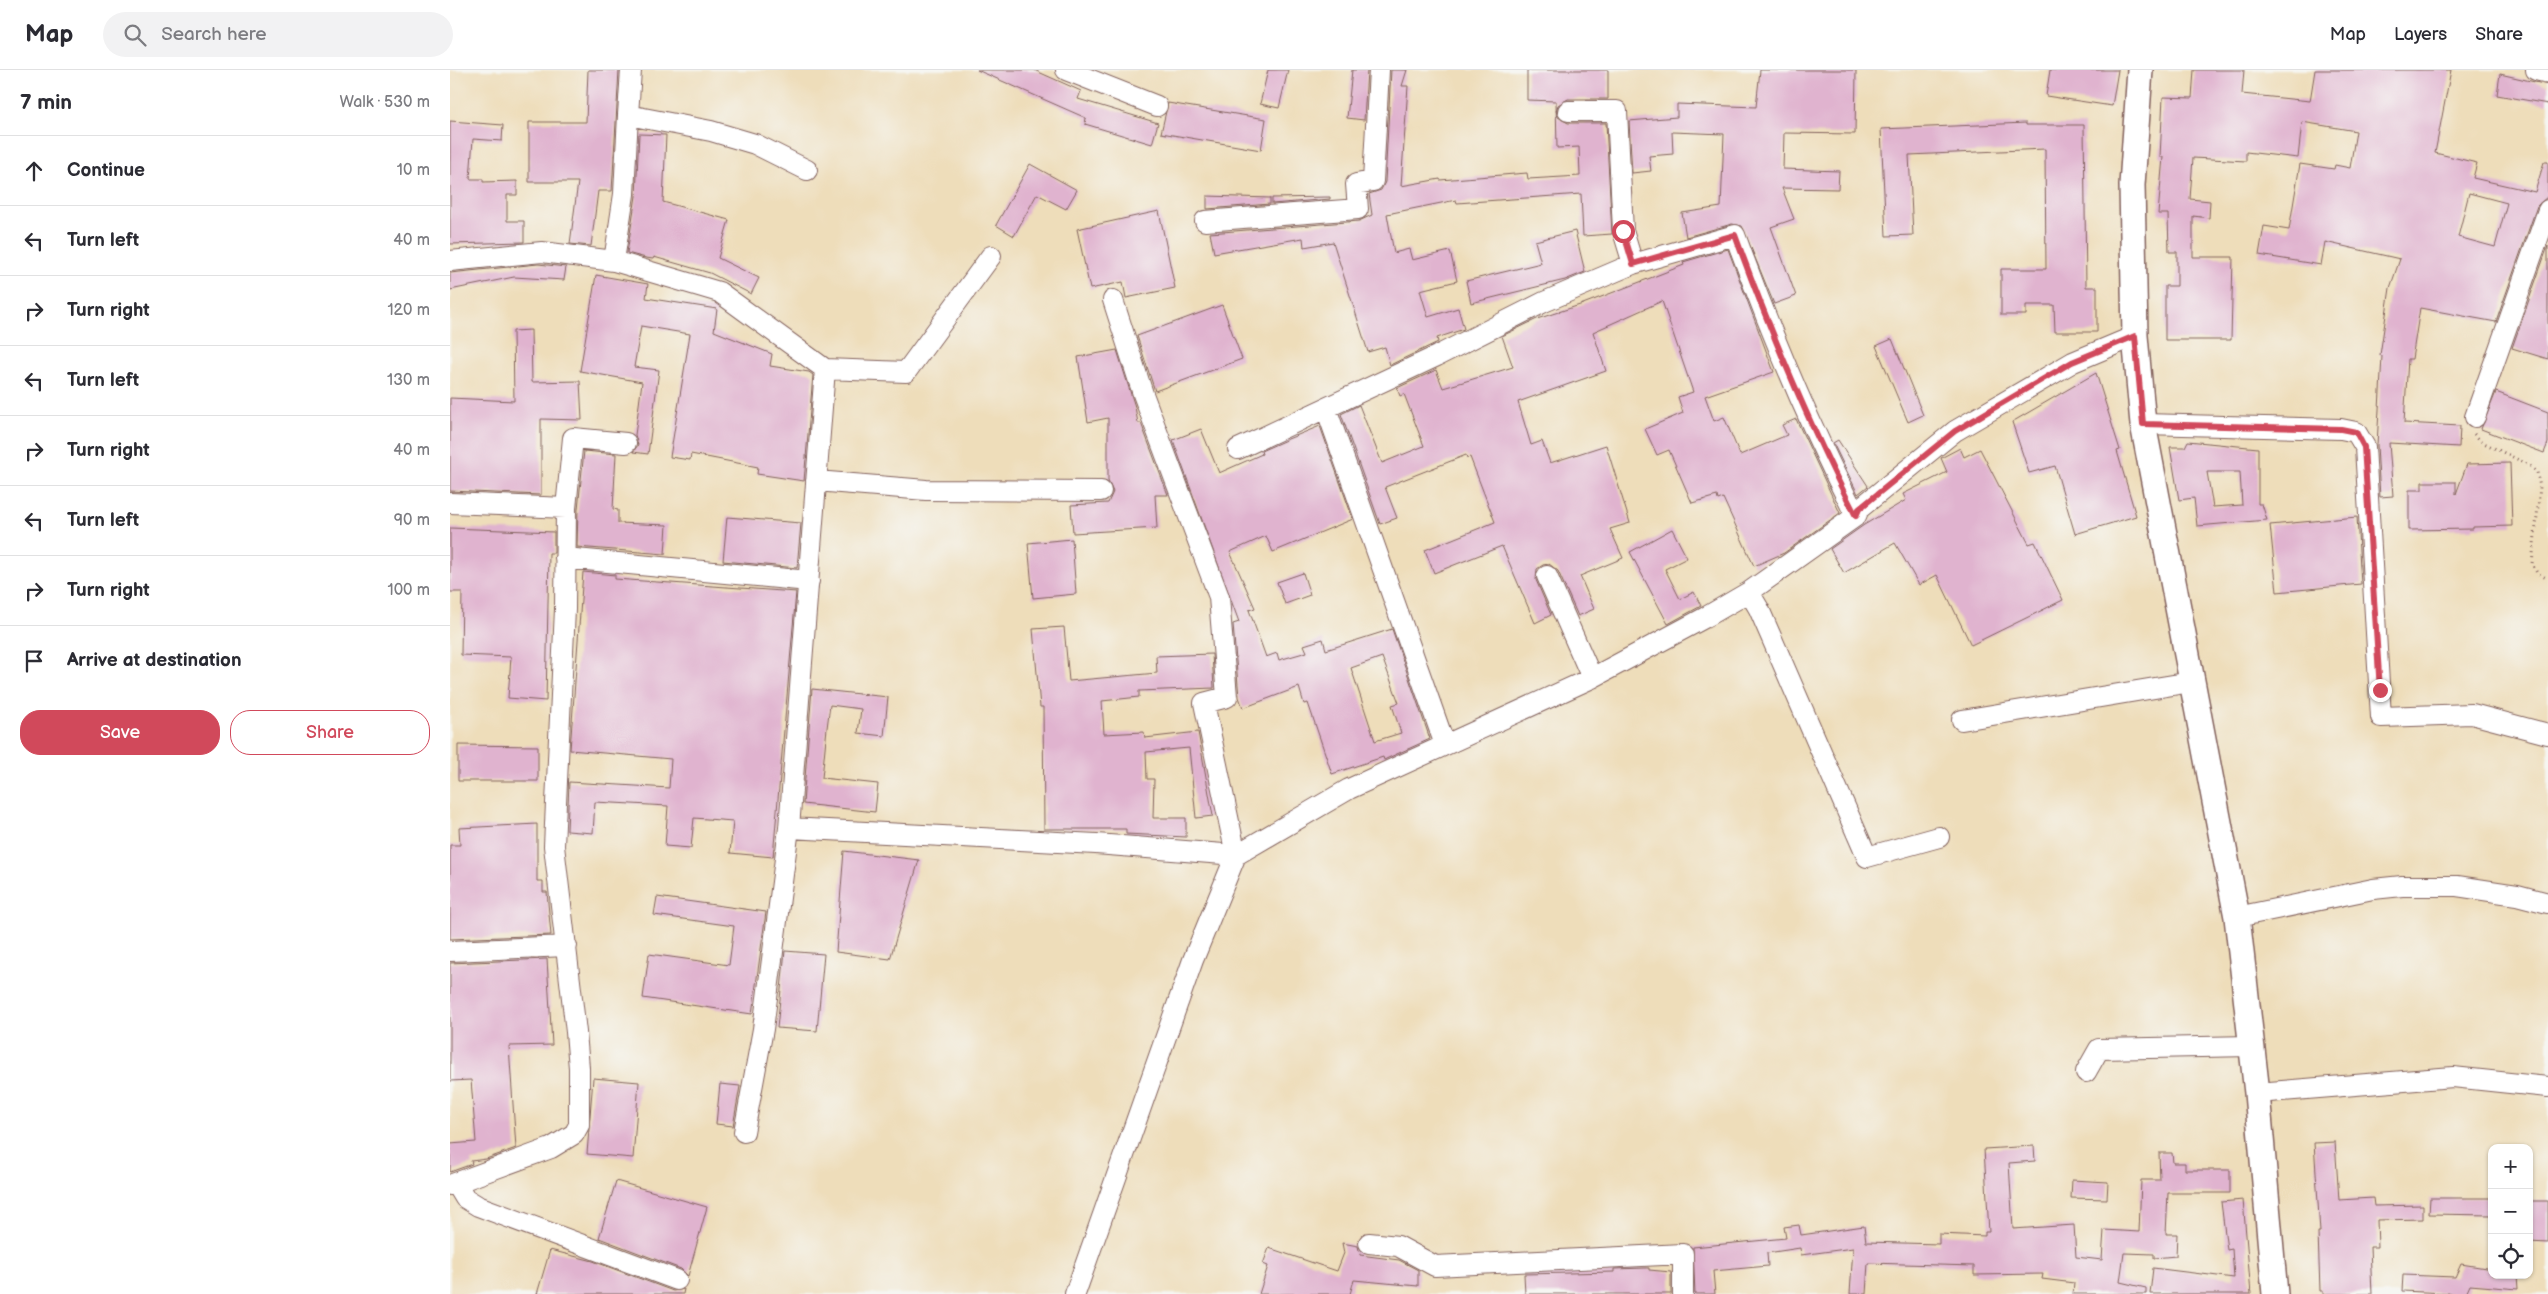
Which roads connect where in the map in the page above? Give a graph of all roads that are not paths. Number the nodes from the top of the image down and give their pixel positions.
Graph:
1 (631, 70) edge
2 (1066, 70) edge
3 (1379, 70) edge
4 (2140, 70) edge
5 (2536, 70) edge
6 (2548, 73) edge
7 (1157, 106) dead end
8 (1568, 111) dead end
9 (628, 115) junction
10 (807, 170) dead end
11 (2548, 210) edge
12 (1205, 220) dead end
13 (991, 256) dead end
14 (450, 261) edge
15 (614, 261) junction
16 (1633, 264) junction
17 (1113, 300) dead end
18 (2135, 336) junction
19 (825, 369) junction
20 (1326, 408) junction
21 (2475, 416) road end
22 (2143, 424) junction
23 (626, 443) dead end
24 (1238, 449) dead end
25 (816, 482) junction
26 (1101, 491) dead end
27 (450, 502) edge
28 (566, 508) junction
29 (1856, 516) junction
30 (565, 558) junction
31 (1548, 576) dead end
32 (808, 581) junction
33 (1749, 592) junction
34 (1592, 678) junction
35 (2191, 682) junction
36 (1962, 720) dead end
37 (2548, 734) edge
38 (1445, 745) junction
39 (789, 828) junction
40 (1939, 837) dead end
41 (1236, 855) junction
42 (2548, 902) edge
43 (2237, 917) junction
44 (567, 946) junction
45 (450, 952) edge
46 (2252, 1046) junction
47 (2086, 1072) dead end
48 (2548, 1087) edge
49 (2257, 1093) junction
50 (744, 1132) dead end
51 (453, 1184) edge
52 (1369, 1243) dead end
53 (677, 1280) dead end
54 (1075, 1294) edge
55 (1683, 1294) edge
56 (2275, 1294) edge

1 - 9 street
2 - 7 street
3 - 12 street
4 - 18 main road
5 - 6 street
8 - 16 street
9 - 10 street
9 - 15 street
11 - 21 street
13 - 19 street
14 - 15 street
15 - 19 street
16 - 20 street
16 - 29 street
17 - 41 street
18 - 22 main road
18 - 29 street
19 - 25 street
20 - 24 street
20 - 38 street
22 - 35 main road
22 - 37 street
23 - 28 street
25 - 26 street
25 - 32 street
27 - 28 street
28 - 30 street
29 - 33 street
30 - 32 street
30 - 44 street
31 - 34 street
32 - 39 street
33 - 34 street
33 - 40 street
34 - 38 street
35 - 36 street
35 - 43 main road
38 - 41 street
39 - 41 street
39 - 50 street
41 - 54 street
42 - 43 street
43 - 46 main road
44 - 45 street
44 - 51 street
46 - 47 street
46 - 49 main road
48 - 49 street
49 - 56 main road
51 - 53 street
52 - 55 street

